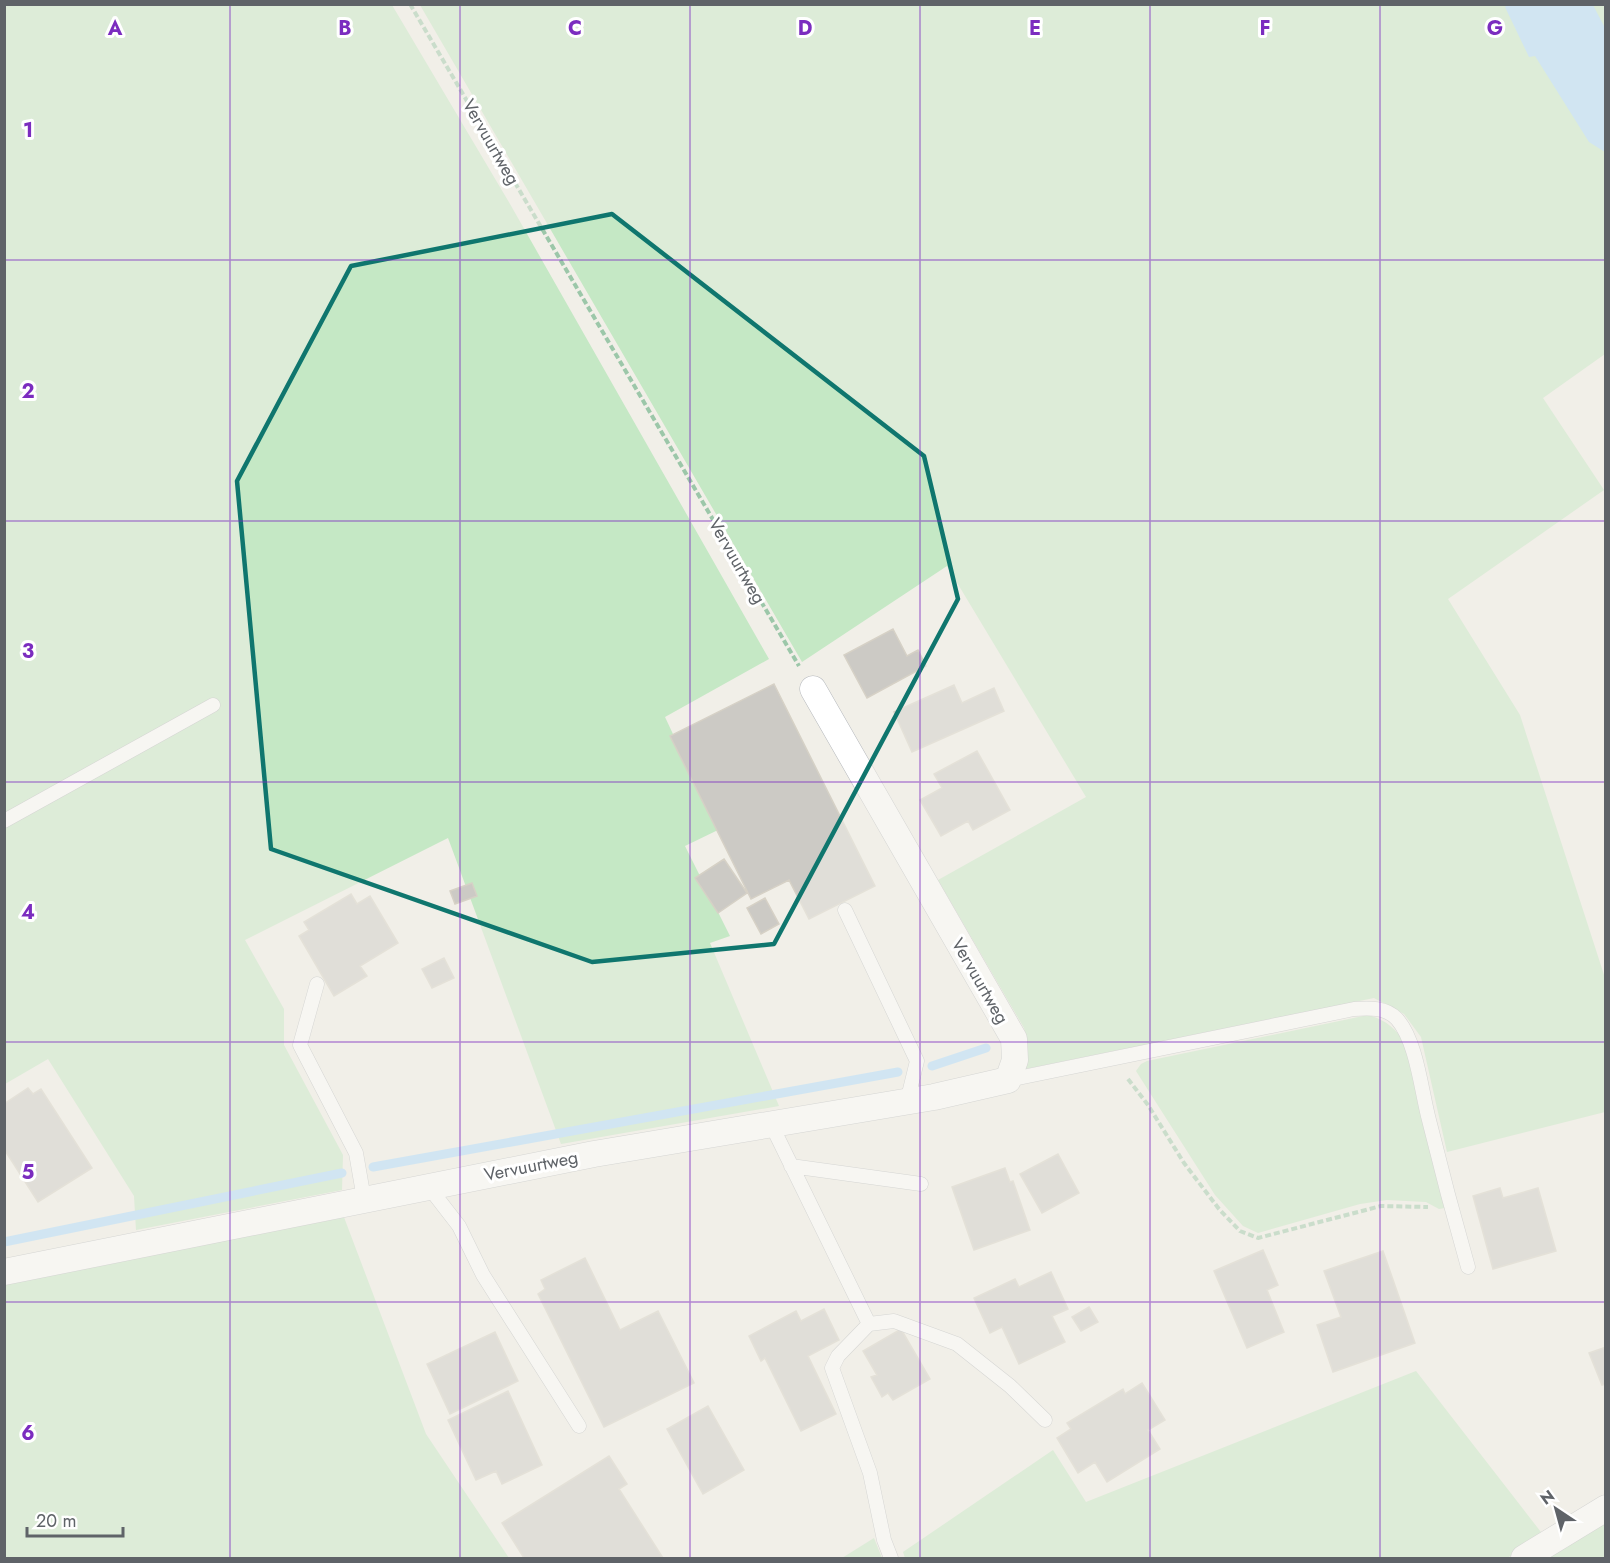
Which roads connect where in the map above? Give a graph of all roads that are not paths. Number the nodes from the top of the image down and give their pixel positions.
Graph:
1 (813, 689) road end
2 (213, 705) dead end
3 (4, 821) edge
4 (845, 910) dead end
5 (317, 984) dead end
6 (1008, 1080) junction
7 (907, 1102) junction
8 (771, 1124) junction
9 (791, 1166) junction
10 (921, 1184) dead end
11 (428, 1186) junction
12 (364, 1199) junction
13 (1468, 1267) dead end
14 (4, 1272) edge
15 (869, 1324) junction
16 (1045, 1420) dead end
17 (579, 1426) dead end
18 (1605, 1508) edge
19 (891, 1558) edge
20 (1524, 1558) edge

1 - 6 street, Vervuurtweg
2 - 3 lane
4 - 7 lane
5 - 12 lane
6 - 7 street, Vervuurtweg
6 - 13 lane
7 - 8 street, Vervuurtweg
8 - 9 lane
8 - 11 street, Vervuurtweg
9 - 10 lane
9 - 15 lane
11 - 12 street, Vervuurtweg
11 - 17 lane
12 - 14 street, Vervuurtweg
15 - 16 lane
15 - 19 lane
18 - 20 street

